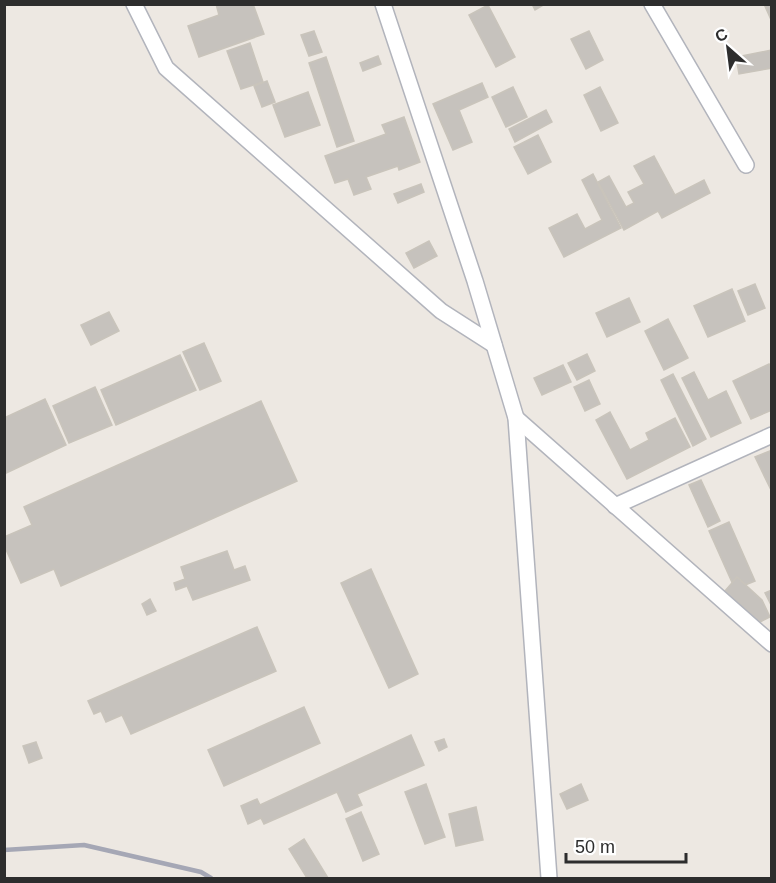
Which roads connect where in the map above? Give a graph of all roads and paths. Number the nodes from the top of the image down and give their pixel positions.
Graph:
1 (134, 4) edge
2 (383, 4) edge
3 (652, 4) edge
4 (746, 165) dead end
5 (494, 345) junction
6 (516, 418) junction
7 (771, 435) edge
8 (615, 506) junction
9 (771, 642) edge
10 (549, 879) edge

1 - 5 street
2 - 5 street
3 - 4 street
5 - 6 street
6 - 8 street
6 - 10 street
7 - 8 street
8 - 9 street

